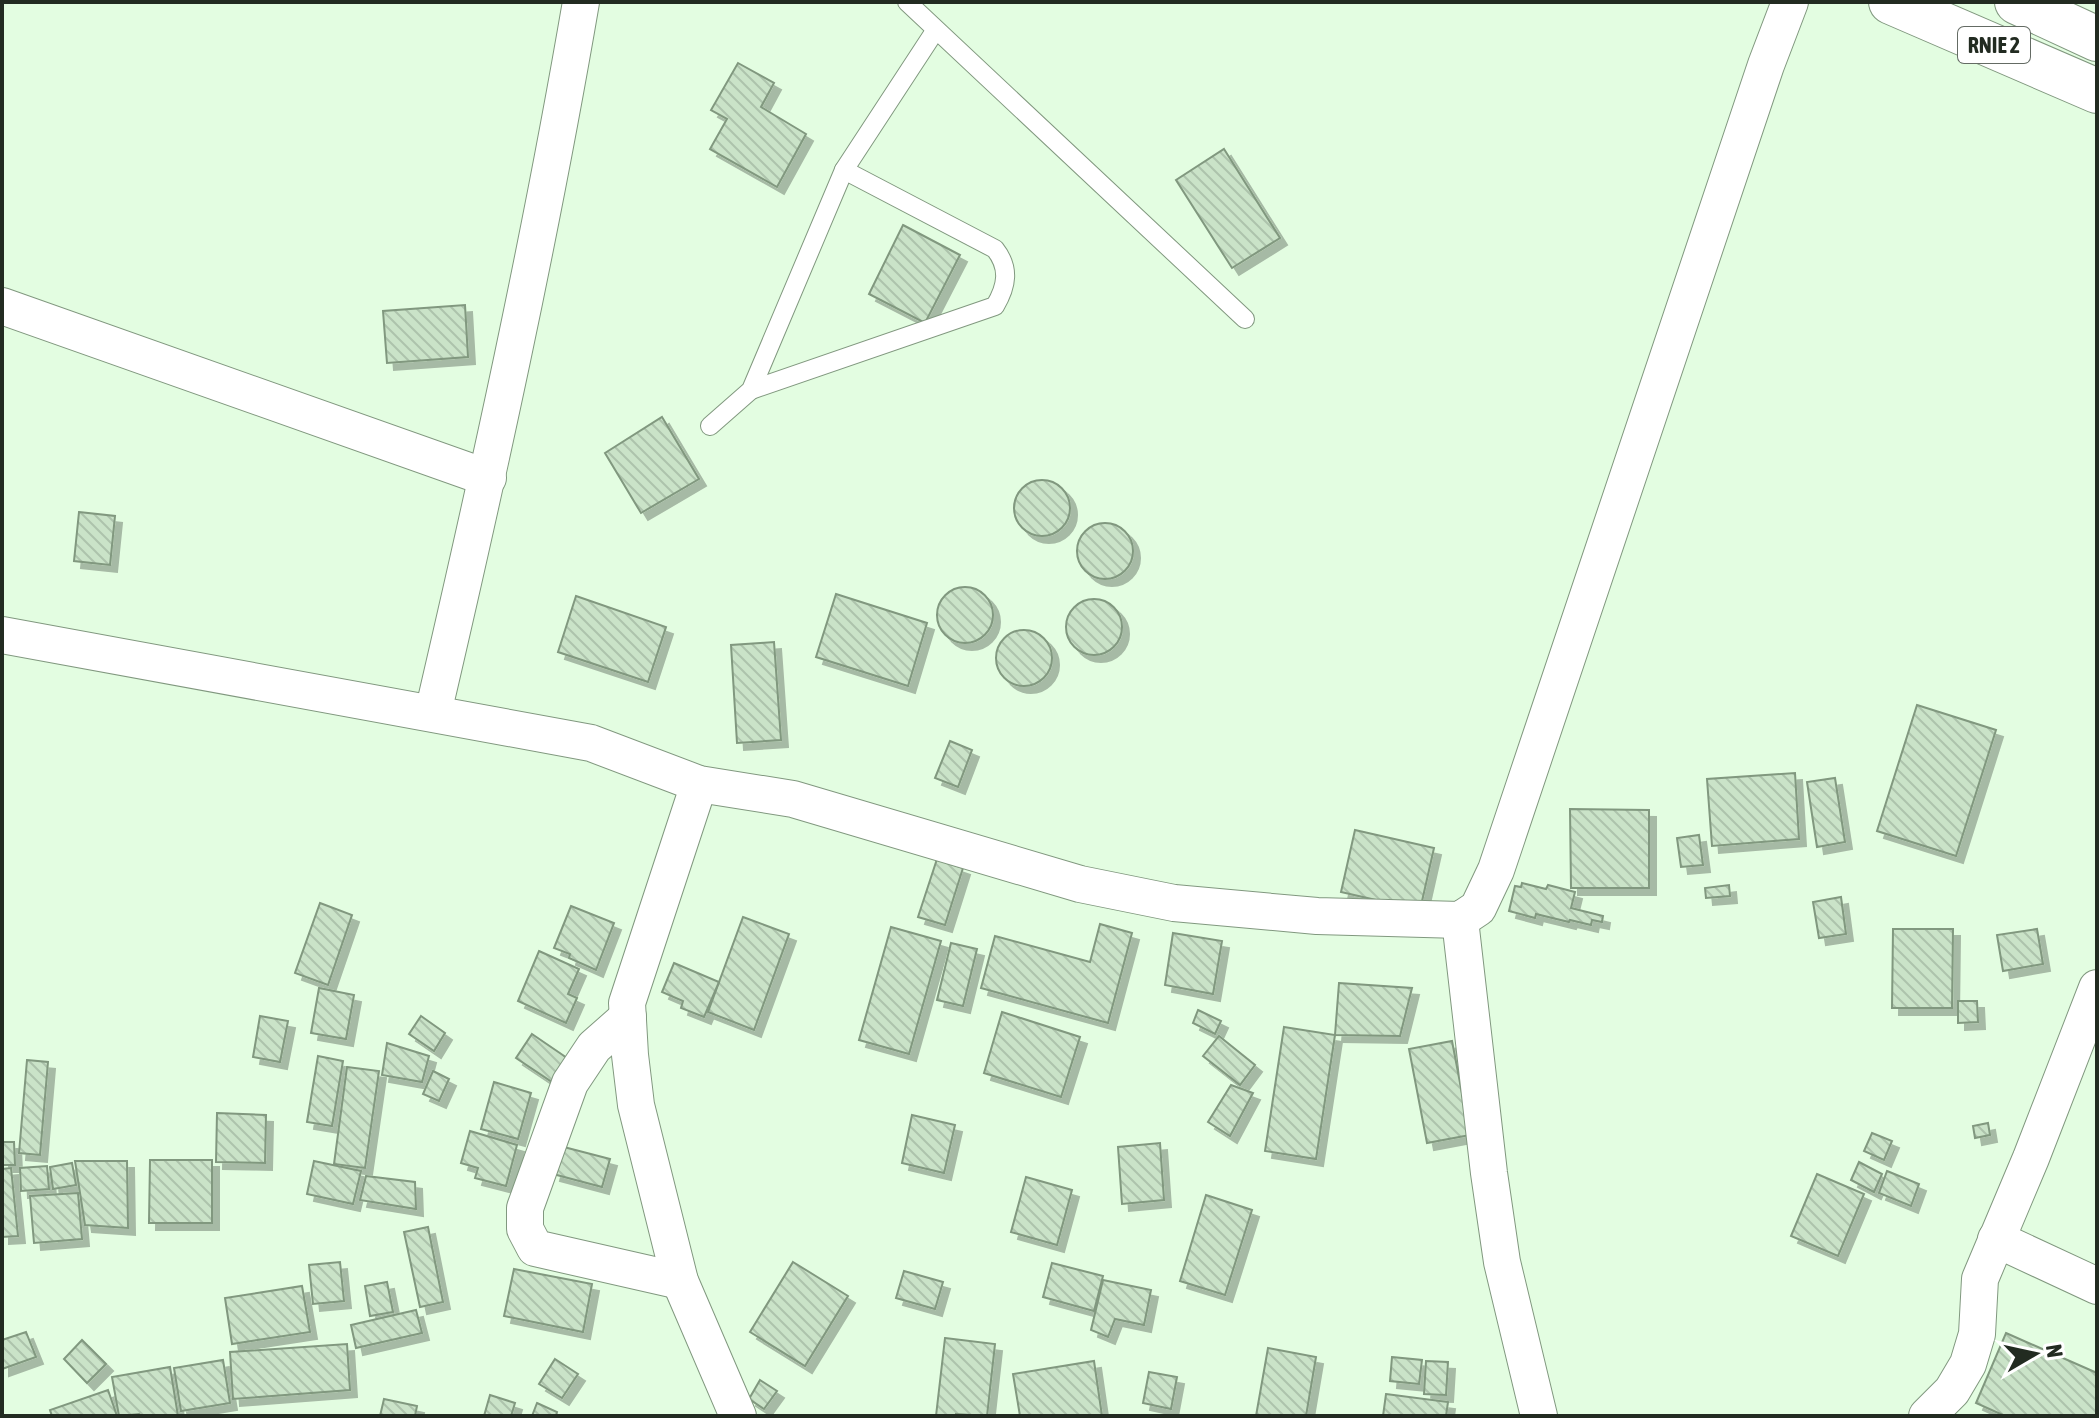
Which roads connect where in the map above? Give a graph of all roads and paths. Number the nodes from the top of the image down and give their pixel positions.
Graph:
1 (581, 2) edge
2 (907, 2) edge
3 (1790, 2) edge
4 (1891, 2) edge
5 (2017, 2) edge
6 (935, 31) junction
7 (2097, 39) edge
8 (2097, 91) edge
9 (844, 170) junction
10 (2, 306) edge
11 (1245, 319) dead end
12 (751, 390) junction
13 (710, 426) dead end
14 (488, 478) junction
15 (2, 635) edge
16 (433, 713) junction
17 (699, 784) junction
18 (1460, 920) junction
19 (2097, 988) edge
20 (628, 1017) junction
21 (1996, 1239) junction
22 (680, 1281) junction
23 (2097, 1286) edge
24 (738, 1416) edge
25 (1539, 1416) edge
26 (1927, 1416) edge

1 - 14 street
2 - 6 lane
3 - 18 street
4 - 8 highway, RNIE 2 / RNIE 2
5 - 7 highway, RNIE 2 / RNIE 2
6 - 9 lane
6 - 11 lane
9 - 12 lane
9 - 12 lane
10 - 14 street
12 - 13 lane
14 - 16 street
15 - 16 street
16 - 17 street
17 - 18 street
17 - 20 street
18 - 25 street
19 - 21 street
20 - 22 street
20 - 22 street
21 - 23 street
21 - 26 street
22 - 24 street

